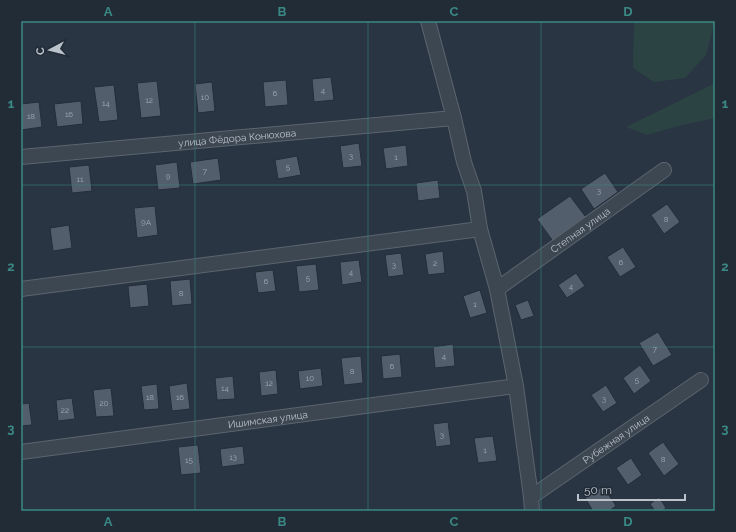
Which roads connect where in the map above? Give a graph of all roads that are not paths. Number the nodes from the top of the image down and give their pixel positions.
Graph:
1 (428, 21) edge
2 (454, 118) junction
3 (21, 157) edge
4 (664, 170) dead end
5 (480, 228) junction
6 (21, 289) edge
7 (497, 289) junction
8 (701, 380) dead end
9 (516, 386) junction
10 (21, 452) edge
11 (531, 497) junction
12 (532, 511) edge

1 - 2 street
2 - 3 street, улица Фёдора Конюхова
2 - 5 street
4 - 7 street, Степная улица
5 - 6 street
5 - 7 street
7 - 9 street
8 - 11 street, Рубежная улица
9 - 10 street, Ишимская улица
9 - 11 street
11 - 12 street

